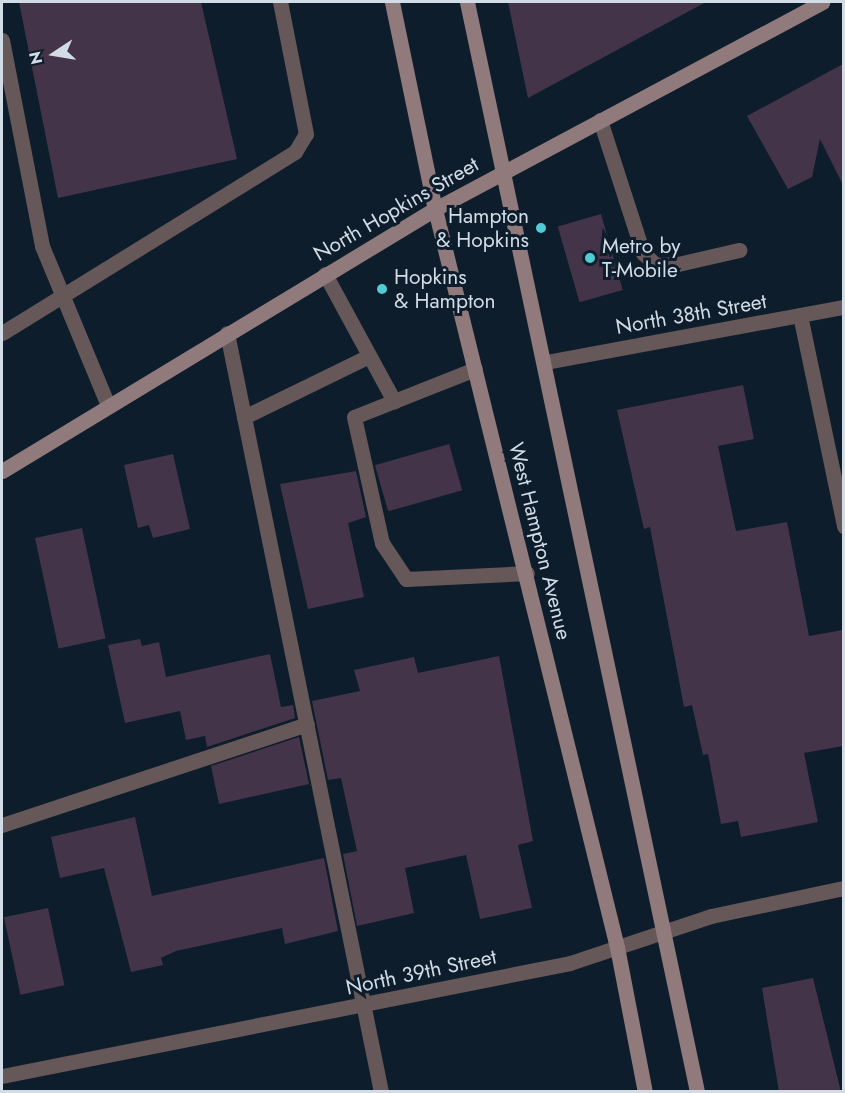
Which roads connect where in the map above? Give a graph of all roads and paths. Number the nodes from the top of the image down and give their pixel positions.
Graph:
1 (280, 2) edge
2 (392, 2) edge
3 (467, 2) edge
4 (822, 2) edge
5 (2, 40) edge
6 (600, 120) junction
7 (503, 171) junction
8 (435, 209) junction
9 (738, 250) dead end
10 (325, 274) junction
11 (61, 297) junction
12 (843, 307) edge
13 (800, 315) junction
14 (2, 333) edge
15 (227, 333) junction
16 (369, 356) junction
17 (546, 362) junction
18 (475, 369) junction
19 (394, 401) junction
20 (108, 405) junction
21 (244, 417) junction
22 (2, 471) edge
23 (843, 526) edge
24 (527, 573) junction
25 (307, 724) junction
26 (2, 825) edge
27 (843, 888) edge
28 (665, 931) junction
29 (617, 947) junction
30 (365, 1006) junction
31 (2, 1076) edge
32 (381, 1092) edge
33 (645, 1092) edge
34 (697, 1092) edge

1 - 11 street
2 - 8 main road, West Hampton Avenue
3 - 7 main road, West Hampton Avenue
4 - 6 main road, North Hopkins Street
5 - 11 street
6 - 7 main road, North Hopkins Street
6 - 9 street
7 - 8 main road, North Hopkins Street
7 - 17 main road, West Hampton Avenue
8 - 10 main road, North Hopkins Street
8 - 18 main road, West Hampton Avenue
10 - 15 main road, North Hopkins Street
10 - 16 street
11 - 14 street
11 - 20 street
12 - 13 street, North 38th Street
13 - 17 street, North 38th Street
13 - 23 street
15 - 20 main road, North Hopkins Street
15 - 21 street
16 - 19 street
16 - 21 street
17 - 28 main road, West Hampton Avenue
18 - 19 street
18 - 24 main road, West Hampton Avenue
19 - 24 street
20 - 22 main road, North Hopkins Street
21 - 25 street
24 - 29 main road, West Hampton Avenue
25 - 26 street
25 - 30 street
27 - 28 street, North 39th Street
28 - 29 street, North 39th Street
28 - 34 main road, West Hampton Avenue
29 - 30 street, North 39th Street
29 - 33 main road, West Hampton Avenue
30 - 31 street, North 39th Street
30 - 32 street

